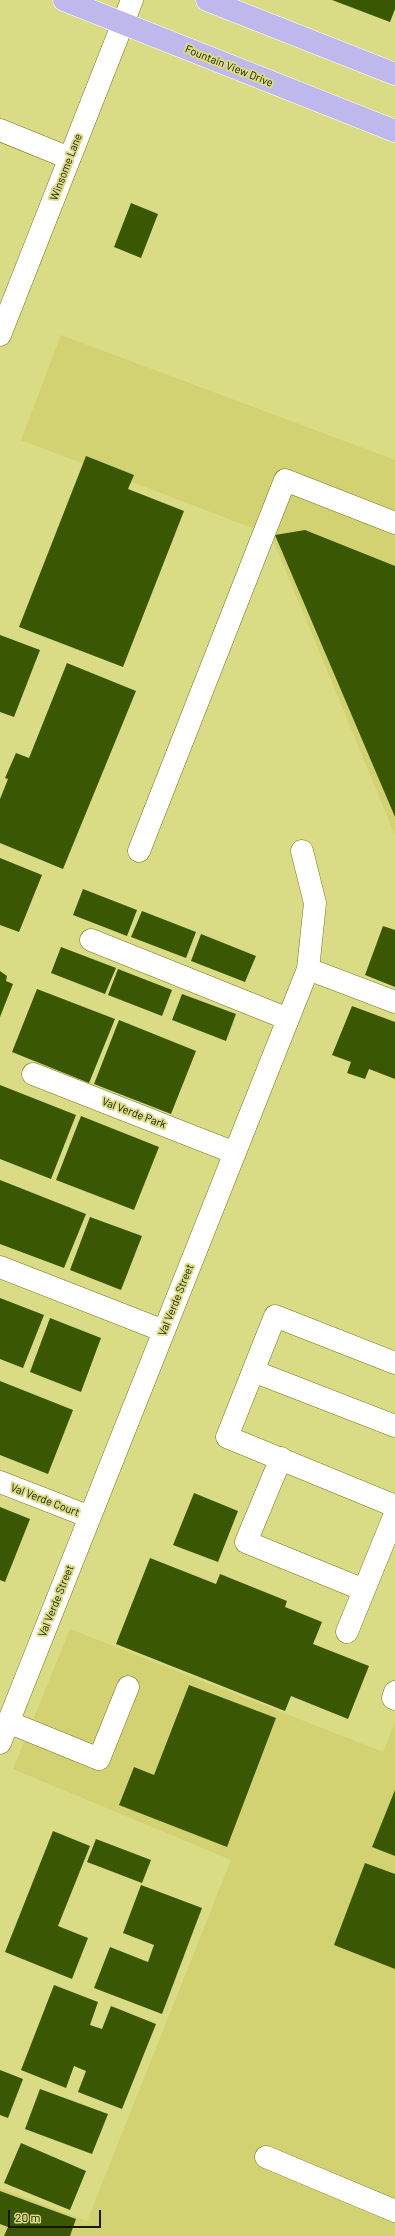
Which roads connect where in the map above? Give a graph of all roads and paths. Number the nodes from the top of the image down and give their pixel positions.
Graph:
1 (64, 0) edge
2 (132, 0) edge
3 (207, 0) edge
4 (122, 24) junction
5 (395, 74) edge
6 (0, 130) edge
7 (395, 131) edge
8 (69, 158) junction
9 (0, 335) edge
10 (395, 523) edge
11 (302, 851) dead end
12 (139, 852) dead end
13 (91, 940) dead end
14 (308, 968) junction
15 (395, 1002) edge
16 (288, 1019) junction
17 (33, 1074) dead end
18 (234, 1153) junction
19 (0, 1267) edge
20 (164, 1331) junction
21 (395, 1363) edge
22 (253, 1371) junction
23 (395, 1426) edge
24 (281, 1458) junction
25 (0, 1482) edge
26 (395, 1506) edge
27 (395, 1514) edge
28 (90, 1517) junction
29 (364, 1590) junction
30 (347, 1632) dead end
31 (128, 1687) dead end
32 (395, 1692) edge
33 (395, 1699) edge
34 (8, 1722) junction
35 (0, 1743) edge
36 (266, 2157) dead end
37 (395, 2211) edge

1 - 4 main road, Fountain View Drive
2 - 4 street, Winsome Lane
3 - 5 main road
4 - 7 main road, Fountain View Drive
4 - 8 street, Winsome Lane
6 - 8 street
8 - 9 street, Winsome Lane
10 - 12 street
11 - 14 street, Val Verde Street
13 - 16 street
14 - 15 street
14 - 16 street, Val Verde Street
16 - 18 street, Val Verde Street
17 - 18 street, Val Verde Park
18 - 20 street, Val Verde Street
19 - 20 street
20 - 28 street, Val Verde Street
21 - 22 street
22 - 23 street
22 - 24 street
24 - 26 street
24 - 29 street
25 - 28 street, Val Verde Court
27 - 29 street
28 - 34 street, Val Verde Street
29 - 30 street
31 - 34 street
32 - 33 street
34 - 35 street, Val Verde Street
36 - 37 street

